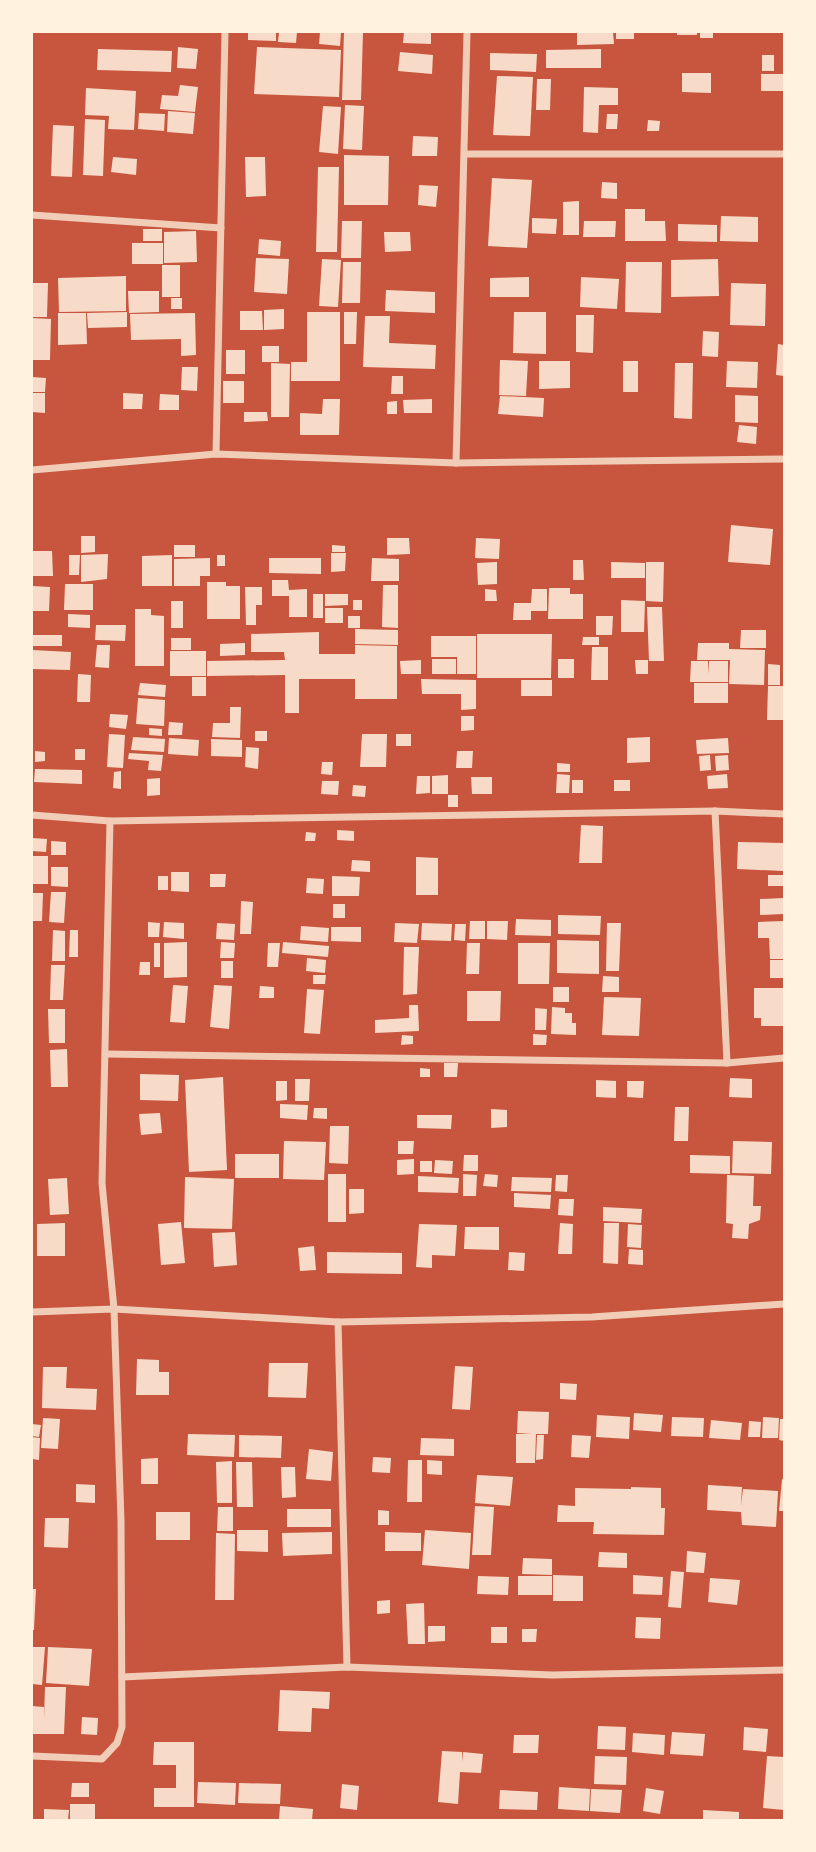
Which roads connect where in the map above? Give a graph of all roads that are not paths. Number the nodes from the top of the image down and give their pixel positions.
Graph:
1 (225, 32) edge
2 (467, 32) edge
3 (466, 154) junction
4 (785, 154) edge
5 (32, 215) edge
6 (220, 228) junction
7 (216, 454) junction
8 (785, 459) edge
9 (456, 463) junction
10 (32, 470) edge
11 (715, 811) junction
12 (785, 814) edge
13 (32, 815) edge
14 (110, 821) junction
15 (106, 1054) junction
16 (785, 1059) edge
17 (727, 1063) junction
18 (785, 1304) edge
19 (114, 1309) junction
20 (32, 1312) edge
21 (338, 1322) junction
22 (347, 1667) junction
23 (785, 1670) edge
24 (122, 1677) junction
25 (32, 1756) edge

1 - 6 street
2 - 3 street
3 - 4 street
3 - 9 street
5 - 6 street
6 - 7 street
7 - 9 street
7 - 10 street
8 - 9 street
11 - 12 street
11 - 14 street
11 - 17 street
13 - 14 street
14 - 15 street
15 - 17 street
15 - 19 street
16 - 17 street
18 - 21 street
19 - 20 street
19 - 21 street
19 - 24 street
21 - 22 street
22 - 23 street
22 - 24 street
24 - 25 street

